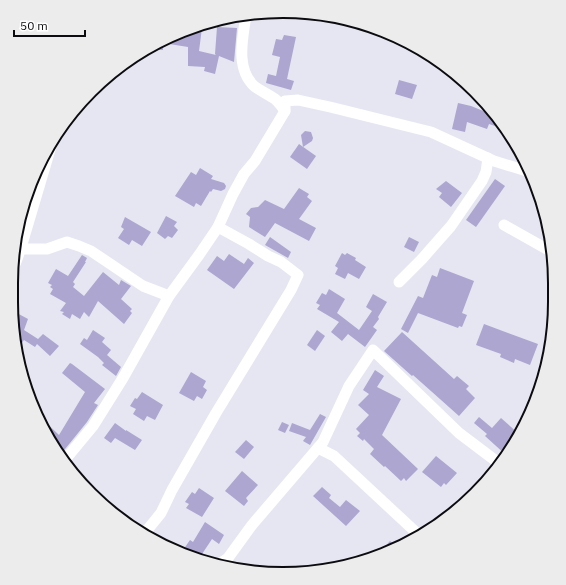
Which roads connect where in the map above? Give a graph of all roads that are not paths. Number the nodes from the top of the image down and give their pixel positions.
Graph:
1 (245, 20) edge
2 (282, 104) junction
3 (488, 158) junction
4 (523, 170) edge
5 (42, 174) edge
6 (504, 225) dead end
7 (218, 227) junction
8 (21, 245) edge
9 (546, 249) edge
10 (19, 250) edge
11 (399, 282) dead end
12 (169, 296) junction
13 (318, 448) junction
14 (68, 456) edge
15 (495, 460) edge
16 (148, 529) edge
17 (415, 531) edge
18 (224, 560) edge

1 - 2 street
2 - 3 street
2 - 7 street
3 - 4 street
3 - 11 street
5 - 8 street
6 - 9 street
7 - 12 street
7 - 16 street
10 - 12 street
12 - 14 street
13 - 15 street
13 - 17 street
13 - 18 street

